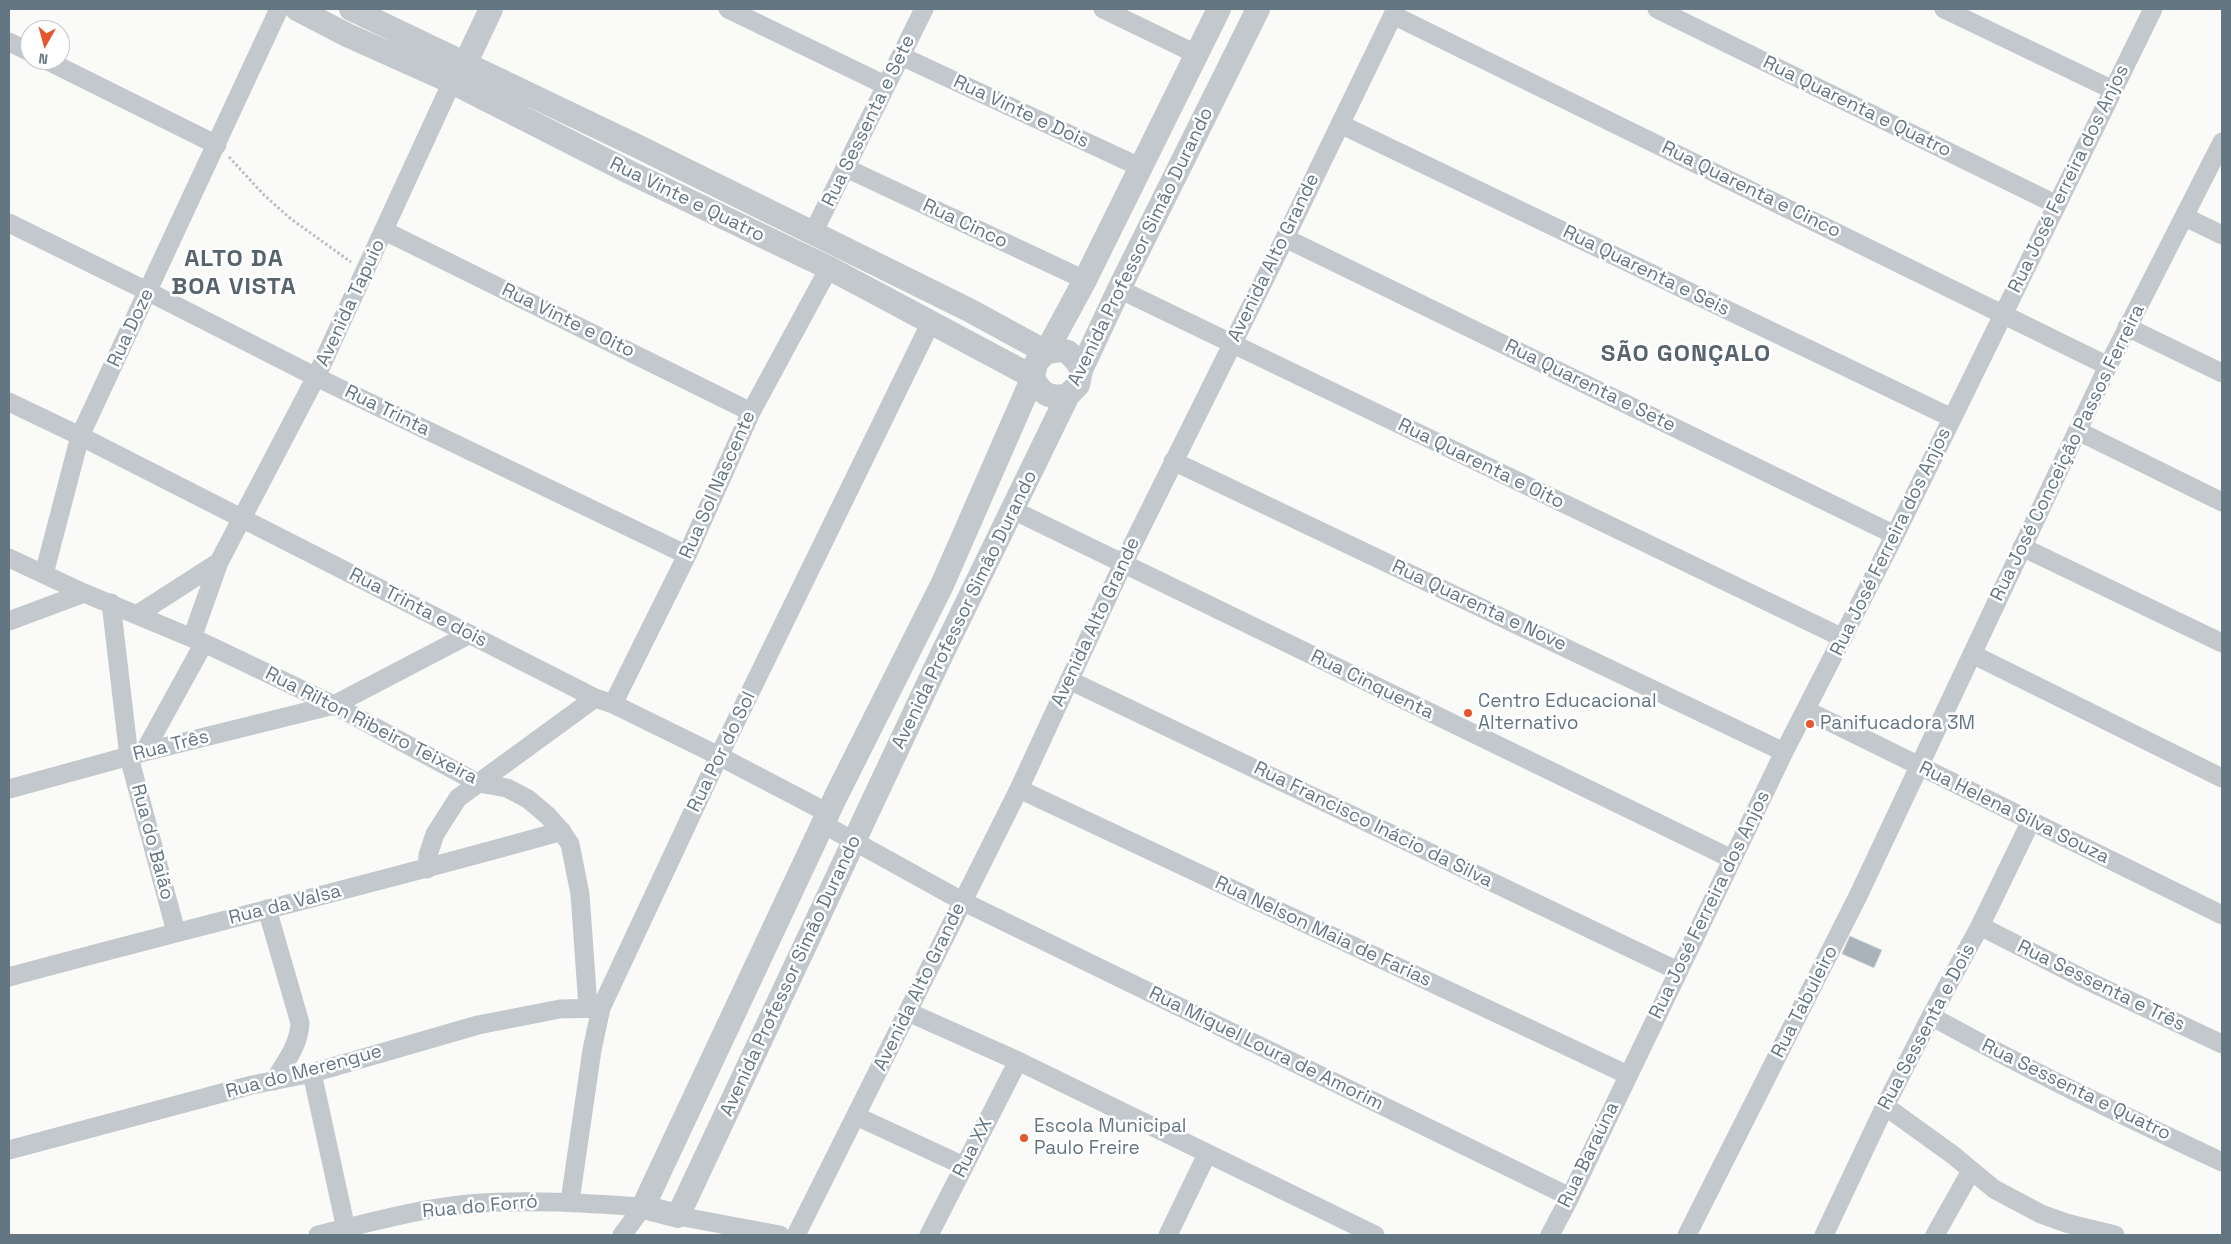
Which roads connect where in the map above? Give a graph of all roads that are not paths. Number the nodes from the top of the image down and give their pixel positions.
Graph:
1 (279, 9) edge
2 (297, 9) edge
3 (351, 9) edge
4 (491, 9) edge
5 (728, 9) edge
6 (924, 9) edge
7 (1103, 9) edge
8 (1219, 9) edge
9 (1258, 9) edge
10 (1657, 9) edge
11 (1944, 9) edge
12 (2153, 9) edge
13 (1394, 12) edge
14 (1196, 54) junction
15 (901, 56) junction
16 (66, 70) edge
17 (459, 73) junction
18 (495, 78) junction
19 (885, 85) junction
20 (2113, 90) junction
21 (485, 100) junction
22 (1340, 124) junction
23 (2222, 142) edge
24 (217, 145) junction
25 (846, 168) junction
26 (1142, 168) junction
27 (2057, 204) junction
28 (2185, 217) junction
29 (9, 223) edge
30 (385, 231) junction
31 (813, 234) junction
32 (2222, 235) edge
33 (1285, 238) junction
34 (829, 268) junction
35 (1085, 280) junction
36 (1119, 289) junction
37 (149, 292) junction
38 (969, 310) junction
39 (2003, 314) junction
40 (931, 322) junction
41 (2127, 327) junction
42 (956, 336) junction
43 (1232, 345) junction
44 (1046, 352) junction
45 (2108, 366) junction
46 (1081, 370) junction
47 (2222, 373) edge
48 (316, 377) junction
49 (1033, 377) junction
50 (1068, 395) junction
51 (9, 402) edge
52 (751, 412) junction
53 (1952, 418) junction
54 (2078, 431) junction
55 (80, 436) junction
56 (1173, 461) junction
57 (995, 465) junction
58 (2222, 502) edge
59 (1013, 510) junction
60 (242, 519) junction
61 (1895, 535) junction
62 (2022, 547) junction
63 (686, 555) junction
64 (9, 558) edge
65 (219, 562) junction
66 (1123, 564) junction
67 (44, 574) junction
68 (84, 593) junction
69 (111, 603) junction
70 (138, 614) junction
71 (9, 621) edge
72 (470, 634) junction
73 (1843, 638) junction
74 (198, 640) junction
75 (2222, 644) edge
76 (1972, 654) junction
77 (1069, 680) junction
78 (595, 698) junction
79 (613, 704) junction
80 (334, 705) junction
81 (1806, 710) junction
82 (1784, 752) junction
83 (137, 754) junction
84 (719, 756) junction
85 (1919, 767) junction
86 (2222, 778) edge
87 (478, 783) junction
88 (9, 788) edge
89 (1019, 789) junction
90 (825, 819) junction
91 (2031, 820) junction
92 (562, 831) junction
93 (853, 842) junction
94 (1732, 859) junction
95 (427, 869) junction
96 (962, 901) junction
97 (267, 909) junction
98 (2222, 916) edge
99 (1980, 926) junction
100 (176, 932) junction
101 (1678, 971) junction
102 (9, 977) edge
103 (595, 1007) junction
104 (908, 1012) junction
105 (1931, 1016) junction
106 (2222, 1044) edge
107 (1018, 1061) junction
108 (312, 1073) junction
109 (1628, 1075) junction
110 (274, 1081) junction
111 (1885, 1106) junction
112 (856, 1116) junction
113 (9, 1150) edge
114 (1207, 1154) junction
115 (2222, 1162) edge
116 (964, 1166) junction
117 (1971, 1171) junction
118 (1570, 1197) junction
119 (570, 1201) junction
120 (644, 1207) junction
121 (678, 1216) junction
122 (346, 1229) junction
123 (318, 1235) edge
124 (622, 1235) edge
125 (780, 1235) edge
126 (796, 1235) edge
127 (929, 1235) edge
128 (1168, 1235) edge
129 (1375, 1235) edge
130 (1550, 1235) edge
131 (1687, 1235) edge
132 (1824, 1235) edge
133 (1935, 1235) edge
134 (2115, 1235) edge

1 - 24 street, Rua Doze
2 - 17 street, Rua Vinte e Quatro
3 - 17 street, Rua Vinte e Quatro
4 - 17 street, Avenida Tapuio
5 - 19 street
6 - 15 street, Rua Sessenta e Sete
7 - 14 street
8 - 14 street, Avenida Professor Simão Durando
9 - 36 street, Avenida Professor Simão Durando
10 - 27 street, Rua Quarenta e Quatro
11 - 20 street
12 - 20 street, Rua José Ferreira dos Anjos
13 - 22 street, Avenida Alto Grande
13 - 39 street, Rua Quarenta e Cinco
14 - 26 street, Avenida Professor Simão Durando
15 - 19 street, Rua Sessenta e Sete
15 - 26 street, Rua Vinte e Dois
16 - 24 street
17 - 18 street, Rua Vinte e Quatro
17 - 21 street, Rua Vinte e Quatro
17 - 30 street, Avenida Tapuio
18 - 21 street
18 - 31 street, Rua Vinte e Quatro
19 - 25 street, Rua Sessenta e Sete
20 - 27 street, Rua José Ferreira dos Anjos
21 - 34 street, Rua Vinte e Quatro
22 - 33 street, Avenida Alto Grande
22 - 53 street, Rua Quarenta e Seis
23 - 28 street, Rua José Conceição Passos Ferreira
24 - 37 street, Rua Doze
25 - 31 street, Rua Sessenta e Sete
25 - 35 street, Rua Cinco
26 - 35 street, Avenida Professor Simão Durando
27 - 39 street, Rua José Ferreira dos Anjos
28 - 32 street
28 - 41 street, Rua José Conceição Passos Ferreira
29 - 37 street, Rua Trinta
30 - 48 street, Avenida Tapuio
30 - 52 street, Rua Vinte e Oito
31 - 38 street, Rua Vinte e Quatro
33 - 43 street, Avenida Alto Grande
33 - 61 street, Rua Quarenta e Sete
34 - 40 street, Rua Vinte e Quatro
34 - 52 street, Rua Sol Nascente
35 - 44 street, Avenida Professor Simão Durando
36 - 43 street, Rua Quarenta e Oito
36 - 46 street, Avenida Professor Simão Durando
37 - 48 street, Rua Trinta
37 - 55 street, Rua Doze
38 - 42 street
38 - 44 street, Rua Vinte e Quatro
39 - 45 street, Rua Quarenta e Cinco
39 - 53 street, Rua José Ferreira dos Anjos
40 - 42 street, Rua Vinte e Quatro
40 - 84 street, Rua Por do Sol
41 - 45 street, Rua José Conceição Passos Ferreira
41 - 47 street
42 - 49 street, Rua Vinte e Quatro
43 - 56 street, Avenida Alto Grande
43 - 73 street, Rua Quarenta e Oito
44 - 46 street, Rua Vinte e Quatro
44 - 49 street, Avenida Professor Simão Durando
45 - 54 street, Rua José Conceição Passos Ferreira
46 - 50 street, Avenida Professor Simão Durando
48 - 60 street, Avenida Tapuio
48 - 63 street, Rua Trinta
49 - 50 street, Rua Vinte e Quatro
49 - 57 street, Avenida Professor Simão Durando
50 - 59 street, Avenida Professor Simão Durando
51 - 55 street, Rua Trinta e dois
52 - 63 street, Rua Sol Nascente
53 - 61 street, Rua José Ferreira dos Anjos
54 - 58 street
54 - 62 street, Rua José Conceição Passos Ferreira
55 - 60 street, Rua Trinta e dois
55 - 67 street, Rua Doze
56 - 66 street, Avenida Alto Grande
56 - 82 street, Rua Quarenta e Nove
57 - 59 street
57 - 90 street, Avenida Professor Simão Durando
59 - 66 street, Rua Cinquenta
59 - 93 street, Avenida Professor Simão Durando
60 - 65 street, Avenida Tapuio
60 - 72 street, Rua Trinta e dois
61 - 73 street, Rua José Ferreira dos Anjos
62 - 75 street
62 - 76 street, Rua José Conceição Passos Ferreira
63 - 79 street, Rua Sol Nascente
64 - 67 street, Rua Rilton Ribeiro Teixeira
65 - 70 street
65 - 74 street, Avenida Tapuio
66 - 77 street, Avenida Alto Grande
66 - 94 street, Rua Cinquenta
67 - 68 street, Rua Rilton Ribeiro Teixeira
68 - 69 street, Rua Rilton Ribeiro Teixeira
68 - 71 street
69 - 70 street, Rua Rilton Ribeiro Teixeira
69 - 83 street, Rua do Baião
70 - 74 street, Rua Rilton Ribeiro Teixeira
72 - 78 street, Rua Trinta e dois
72 - 80 street, Rua Três
73 - 81 street, Rua José Ferreira dos Anjos
74 - 80 street, Rua Rilton Ribeiro Teixeira
74 - 83 street, Avenida Tapuio
76 - 85 street, Rua José Conceição Passos Ferreira
76 - 86 street
77 - 89 street, Avenida Alto Grande
77 - 101 street, Rua Francisco Inácio da Silva
78 - 79 street, Rua Trinta e dois
78 - 87 street
79 - 84 street, Rua Trinta e dois
80 - 83 street, Rua Três
80 - 87 street, Rua Rilton Ribeiro Teixeira
81 - 82 street, Rua José Ferreira dos Anjos
81 - 85 street, Rua Helena Silva Souza
82 - 94 street, Rua José Ferreira dos Anjos
83 - 88 street, Rua Três
83 - 100 street, Rua do Baião
84 - 90 street, Rua Trinta e dois
84 - 103 street, Rua Por do Sol
85 - 91 street, Rua Helena Silva Souza
85 - 131 street, Rua Tabuleiro
87 - 92 street, Rua Rilton Ribeiro Teixeira
87 - 95 street
89 - 96 street, Avenida Alto Grande
89 - 109 street, Rua Nelson Maia de Farias
90 - 93 street, Rua Trinta e dois
90 - 120 street, Avenida Professor Simão Durando
91 - 98 street, Rua Helena Silva Souza
91 - 99 street, Rua Sessenta e Dois
92 - 95 street, Rua da Valsa
92 - 103 street, Rua Rilton Ribeiro Teixeira
93 - 96 street, Rua Miguel Loura de Amorim
93 - 121 street, Avenida Professor Simão Durando
94 - 101 street, Rua José Ferreira dos Anjos
95 - 97 street, Rua da Valsa
96 - 104 street, Avenida Alto Grande
96 - 118 street, Rua Miguel Loura de Amorim
97 - 100 street, Rua da Valsa
97 - 110 street
99 - 105 street, Rua Sessenta e Dois
99 - 106 street, Rua Sessenta e Três
100 - 102 street, Rua da Valsa
101 - 109 street, Rua José Ferreira dos Anjos
103 - 108 street, Rua do Merengue
103 - 119 street, Rua Por do Sol
104 - 107 street
104 - 112 street, Avenida Alto Grande
105 - 111 street, Rua Sessenta e Dois
105 - 115 street, Rua Sessenta e Quatro
107 - 114 street
107 - 116 street, Rua XX
108 - 110 street, Rua do Merengue
108 - 122 street
109 - 118 street, Rua Baraúna
110 - 113 street, Rua do Merengue
111 - 117 street
111 - 132 street, Rua Sessenta e Dois
112 - 116 street
112 - 126 street, Avenida Alto Grande
114 - 128 street
114 - 129 street
116 - 127 street, Rua XX
117 - 133 street
117 - 134 street
118 - 130 street, Rua Baraúna
119 - 120 street, Rua do Forró
119 - 122 street, Rua do Forró
120 - 121 street
120 - 124 street
121 - 125 street
122 - 123 street, Rua do Forró

